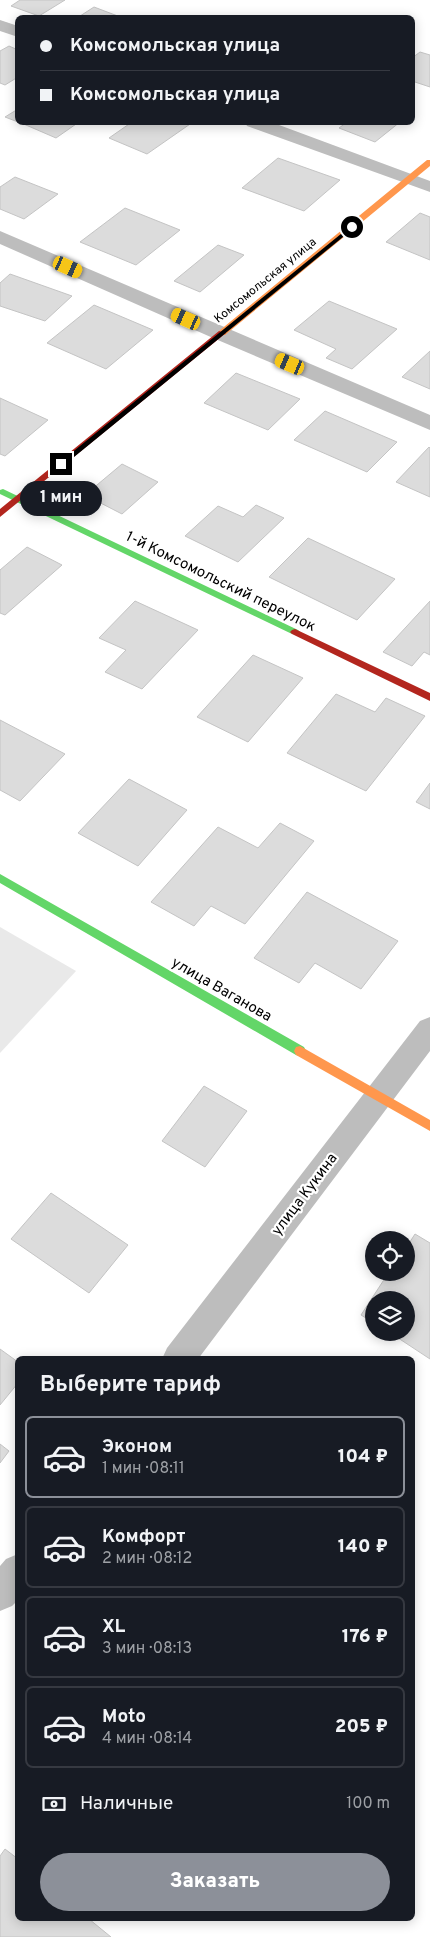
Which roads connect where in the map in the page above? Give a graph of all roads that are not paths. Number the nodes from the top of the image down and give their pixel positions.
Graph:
1 (0, 25) edge
2 (15, 31) edge
3 (261, 125) edge
4 (430, 162) edge
5 (411, 179) junction
6 (430, 187) edge
7 (0, 237) edge
8 (220, 334) junction
9 (430, 423) edge
10 (0, 491) edge
11 (18, 500) junction
12 (0, 514) edge
13 (430, 697) edge
14 (0, 878) edge
15 (430, 1029) edge
16 (377, 1096) junction
17 (430, 1126) edge
18 (180, 1356) edge
19 (15, 1575) edge
20 (0, 1594) edge

1 - 2 street
3 - 5 street
4 - 5 street, Комсомольская улица
5 - 6 street
5 - 8 street, Комсомольская улица
7 - 8 street
8 - 9 street
8 - 11 street, Комсомольская улица
10 - 11 street, 1-й Комсомольский переулок
11 - 12 street, Комсомольская улица
11 - 13 street, 1-й Комсомольский переулок
14 - 16 street, улица Ваганова
15 - 16 street, улица Кукина
16 - 17 street, улица Ваганова
16 - 18 street, улица Кукина
19 - 20 street

